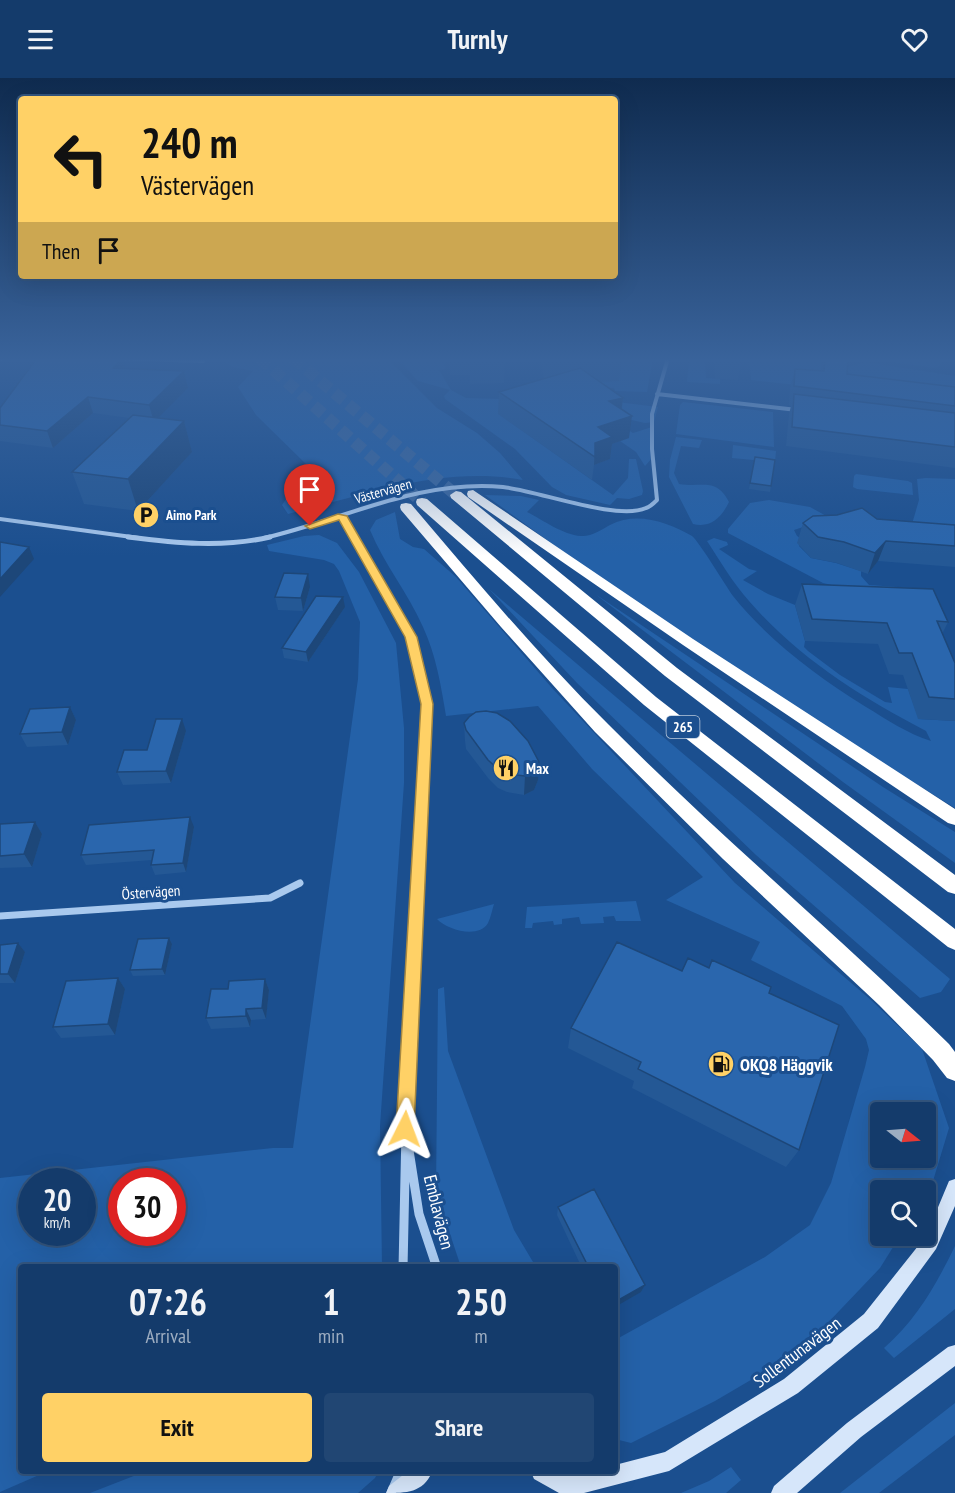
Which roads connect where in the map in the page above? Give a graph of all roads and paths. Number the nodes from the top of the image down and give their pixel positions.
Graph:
1 (652, 424) edge
2 (473, 494) tunnel mouth
3 (456, 495) tunnel mouth
4 (342, 516) junction
5 (0, 519) edge
6 (955, 818) edge
7 (300, 883) dead end
8 (955, 886) edge
9 (0, 916) edge
10 (955, 941) edge
11 (955, 1070) edge
12 (405, 1129) junction
13 (955, 1187) edge
14 (403, 1264) edge
15 (436, 1264) edge
16 (955, 1354) edge
17 (618, 1470) edge
18 (399, 1474) edge
19 (420, 1474) edge
20 (592, 1474) edge
21 (556, 1480) edge
22 (391, 1493) edge
23 (396, 1493) edge
24 (781, 1493) edge

1 - 4 street, Västervägen
2 - 6 highway
3 - 8 highway, 265
4 - 5 street, Västervägen
4 - 12 street, Emblavägen
7 - 9 street, Östervägen
10 - 11 highway, 265
12 - 14 street, Emblavägen
12 - 15 street, Emblavägen
13 - 17 main road, Sollentunavägen
16 - 24 main road
18 - 22 street
19 - 23 main road
20 - 21 main road, Sollentunavägen

